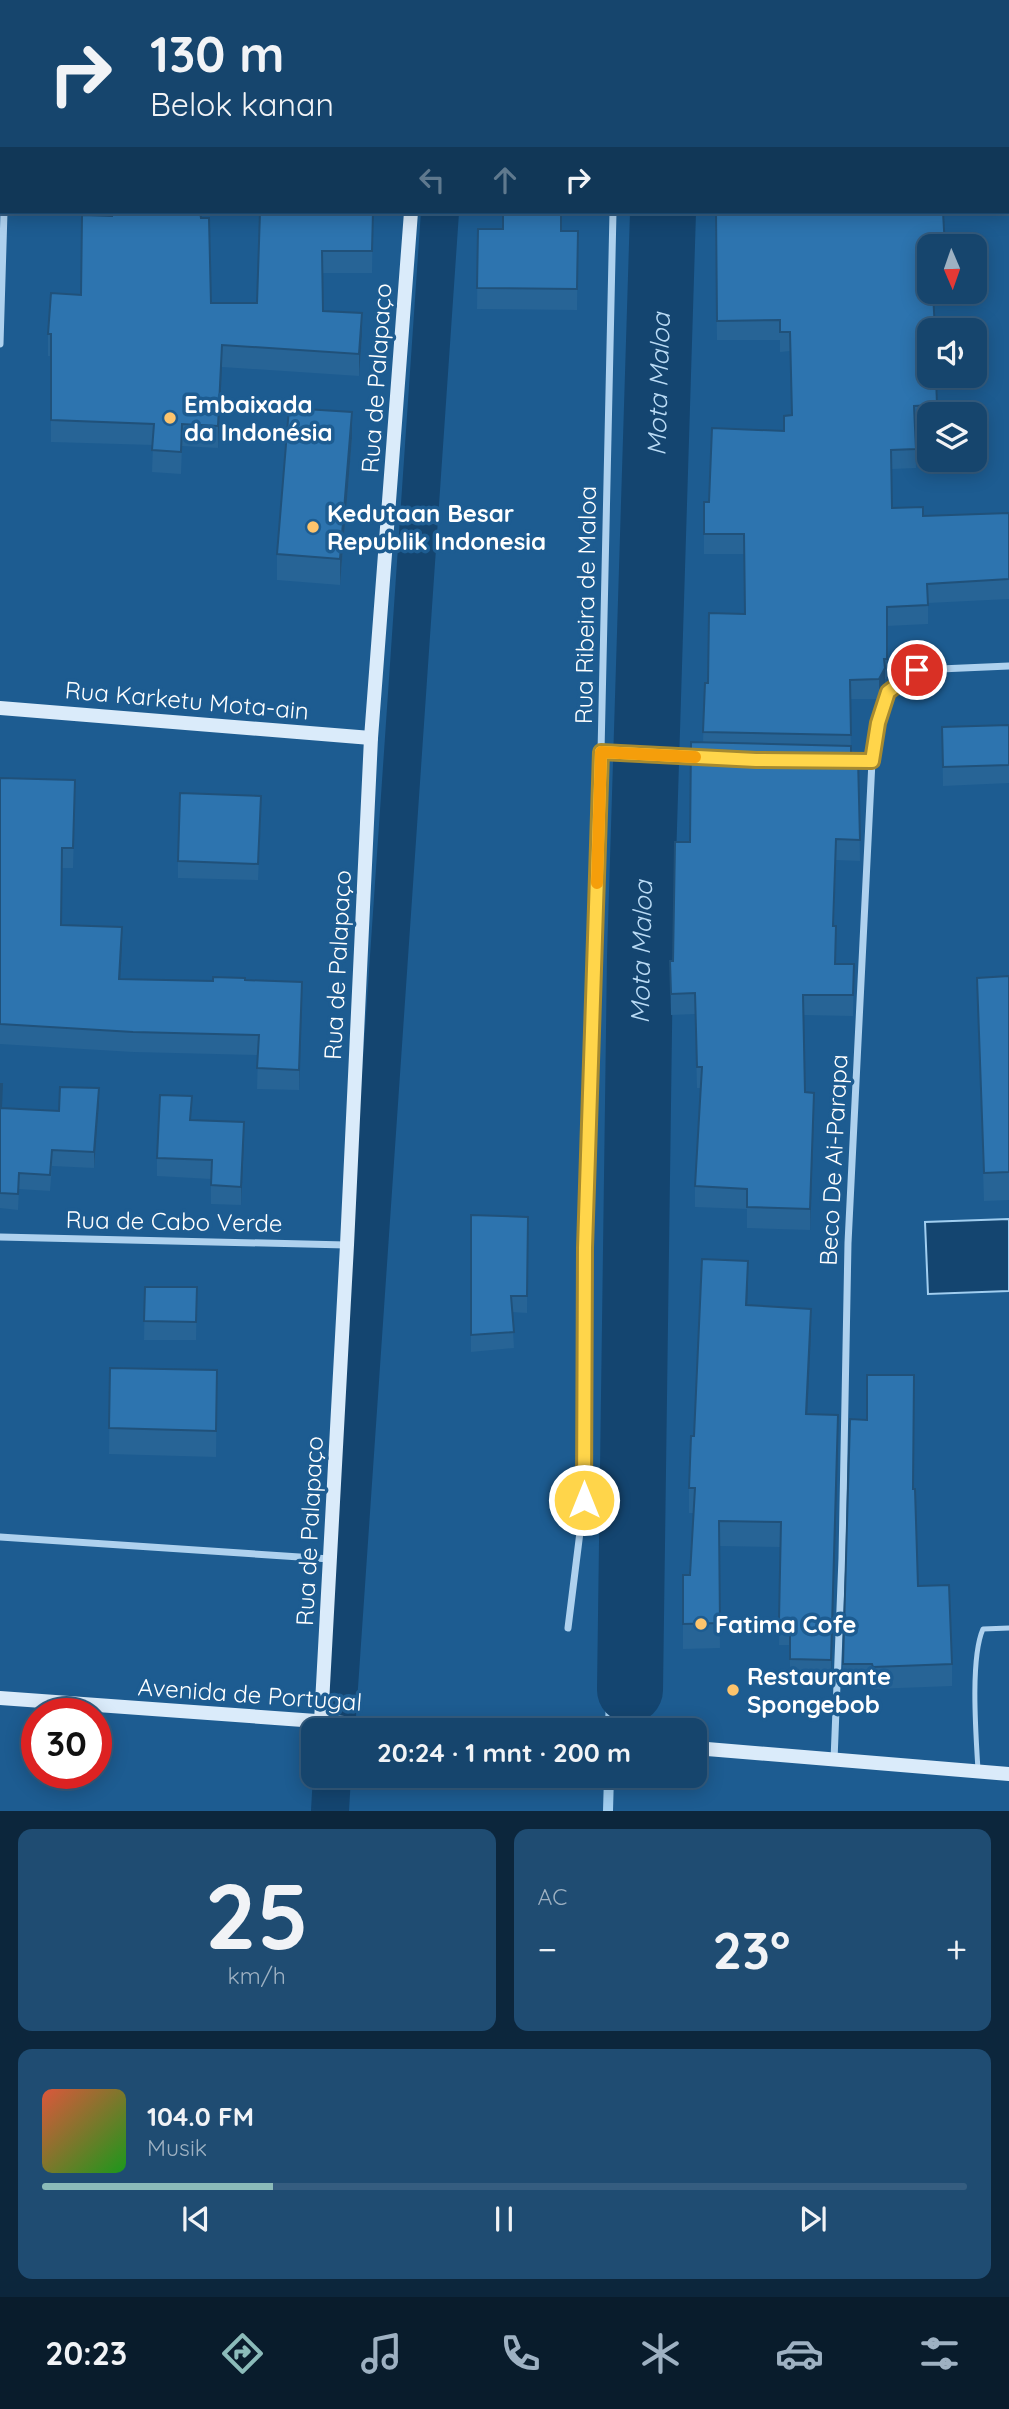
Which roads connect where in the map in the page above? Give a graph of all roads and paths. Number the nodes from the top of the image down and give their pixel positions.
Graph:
1 (4, 214) edge
2 (411, 214) edge
3 (613, 214) edge
4 (0, 344) edge
5 (1009, 666) edge
6 (0, 708) edge
7 (371, 738) junction
8 (601, 752) junction
9 (708, 758) edge
10 (859, 761) edge
11 (872, 761) junction
12 (0, 1237) edge
13 (347, 1245) junction
14 (0, 1537) edge
15 (330, 1559) junction
16 (568, 1628) dead end
17 (1009, 1628) edge
18 (0, 1698) edge
19 (321, 1718) edge
20 (301, 1721) edge
21 (707, 1749) edge
22 (834, 1760) junction
23 (978, 1772) junction
24 (1009, 1774) edge

1 - 4 street
2 - 7 street, Rua de Palapaço
3 - 8 street, Rua Ribeira de Maloa
5 - 11 street, Beco De Ai-Parapa
6 - 7 street, Rua Karketu Mota-ain
7 - 13 street, Rua de Palapaço
8 - 9 street
8 - 16 street, Rua Ribeira de Maloa
10 - 11 street
11 - 22 street, Beco De Ai-Parapa
12 - 13 street, Rua de Cabo Verde
13 - 15 street, Rua de Palapaço
14 - 15 street
15 - 19 street, Rua de Palapaço
17 - 23 lane
18 - 20 street, Avenida de Portugal
21 - 22 street
22 - 23 street
23 - 24 street

